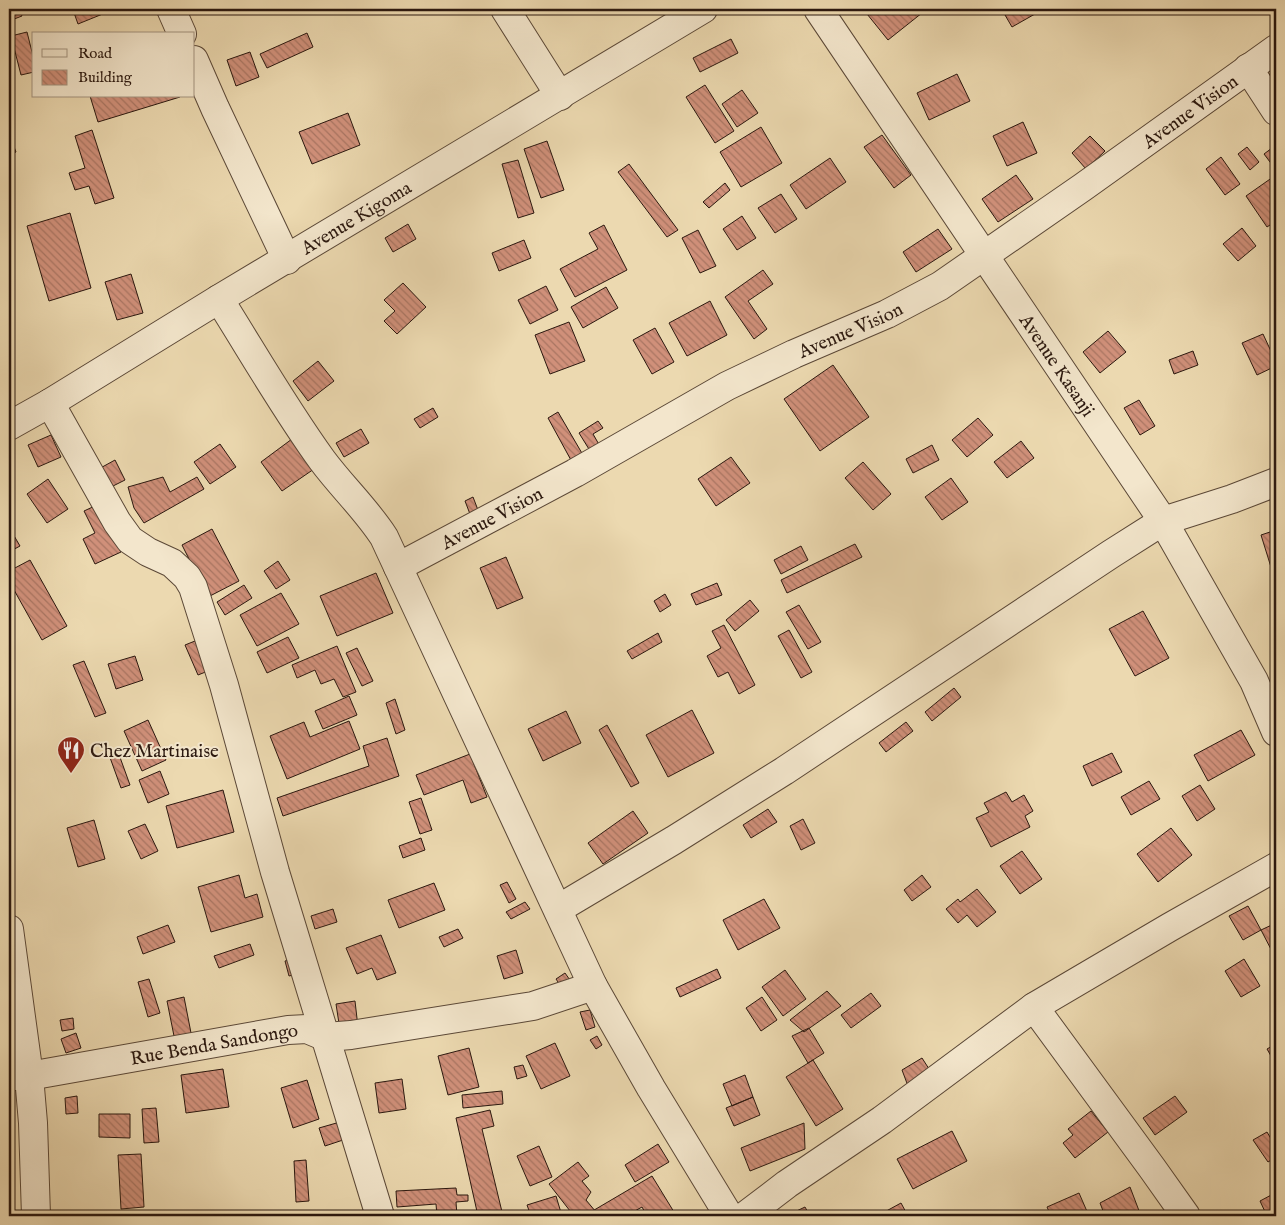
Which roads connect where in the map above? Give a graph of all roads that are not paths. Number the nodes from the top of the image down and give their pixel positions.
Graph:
1 (171, 9) edge
2 (506, 9) edge
3 (704, 9) edge
4 (818, 9) edge
5 (181, 32) edge
6 (1276, 49) edge
7 (195, 62) edge
8 (1248, 68) junction
9 (560, 96) junction
10 (1276, 111) edge
11 (985, 255) junction
12 (287, 260) junction
13 (219, 299) junction
14 (50, 403) junction
15 (9, 426) edge
16 (1276, 482) edge
17 (1163, 521) junction
18 (398, 567) junction
19 (1276, 732) edge
20 (1276, 867) edge
21 (558, 908) junction
22 (9, 929) edge
23 (593, 986) junction
24 (1034, 1007) junction
25 (326, 1037) junction
26 (19, 1076) edge
27 (36, 1216) edge
28 (380, 1216) edge
29 (729, 1216) edge
30 (745, 1216) edge
31 (1186, 1216) edge

1 - 5 street
2 - 9 street
3 - 9 street, Avenue Kigoma
4 - 11 street, Avenue Kasanji
6 - 8 street, Avenue Vision
7 - 12 street
8 - 10 street
8 - 11 street, Avenue Vision
9 - 12 street, Avenue Kigoma
11 - 17 street, Avenue Kasanji
11 - 18 street, Avenue Vision
12 - 13 street, Avenue Kigoma
13 - 14 street, Avenue Kigoma
13 - 18 street
14 - 15 street, Avenue Kigoma
14 - 25 street
16 - 17 street
17 - 19 street, Avenue Kasanji
17 - 21 street
18 - 21 street
20 - 24 street
21 - 23 street
22 - 26 street
23 - 25 street, Rue Benda Sandongo
23 - 29 street
24 - 30 street
24 - 31 street
25 - 26 street, Rue Benda Sandongo
25 - 28 street
26 - 27 street

